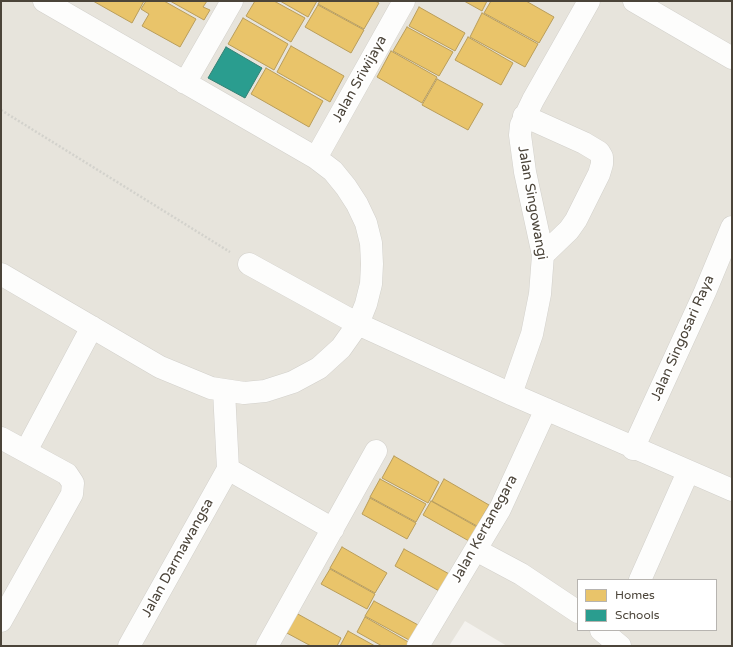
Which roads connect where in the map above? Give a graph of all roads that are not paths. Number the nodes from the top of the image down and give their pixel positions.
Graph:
1 (232, 1) edge
2 (404, 1) edge
3 (589, 1) edge
4 (634, 1) edge
5 (57, 4) edge
6 (732, 58) edge
7 (185, 83) junction
8 (524, 116) junction
9 (316, 158) junction
10 (732, 227) edge
11 (543, 255) junction
12 (250, 264) road end
13 (1, 274) edge
14 (358, 324) junction
15 (92, 327) junction
16 (224, 391) junction
17 (511, 394) junction
18 (546, 409) junction
19 (1, 438) edge
20 (633, 449) junction
21 (26, 451) junction
22 (376, 451) dead end
23 (228, 469) junction
24 (688, 472) junction
25 (732, 490) edge
26 (334, 529) junction
27 (476, 550) junction
28 (640, 579) edge
29 (577, 611) edge
30 (1, 621) edge
31 (129, 646) edge
32 (267, 646) edge
33 (418, 646) edge

1 - 7 street
2 - 9 street, Jalan Sriwijaya
3 - 8 street, Jalan Singowangi
4 - 6 street
5 - 7 street
7 - 9 street
8 - 11 street, Jalan Singowangi
8 - 11 street
9 - 14 street
10 - 20 street, Jalan Singosari Raya
11 - 17 street, Jalan Singowangi
12 - 14 street
13 - 15 street
14 - 16 street
14 - 17 street
15 - 16 street
15 - 21 street
16 - 23 street
17 - 18 street
18 - 20 street
18 - 27 street, Jalan Kertanegara
19 - 21 street
20 - 24 street
21 - 30 street
22 - 26 street
23 - 26 street
23 - 31 street, Jalan Darmawangsa
24 - 25 street
24 - 28 street
26 - 32 street
27 - 29 street
27 - 33 street, Jalan Kertanegara

